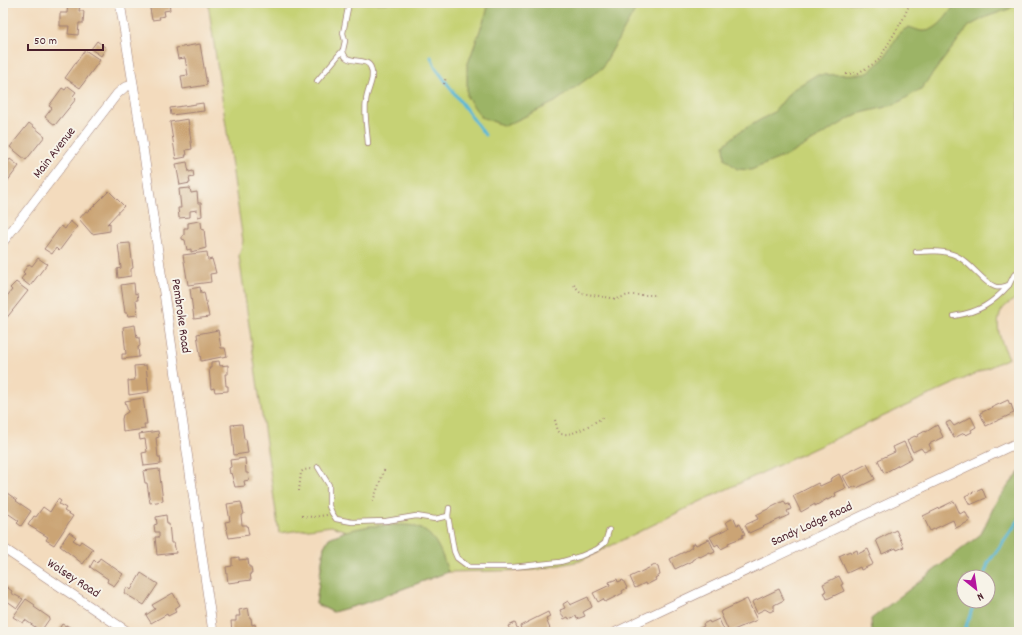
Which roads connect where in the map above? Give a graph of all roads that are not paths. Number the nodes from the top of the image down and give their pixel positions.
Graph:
1 (120, 3) edge
2 (349, 3) edge
3 (343, 50) junction
4 (317, 81) dead end
5 (133, 85) junction
6 (368, 144) dead end
7 (3, 242) edge
8 (916, 252) dead end
9 (1019, 272) edge
10 (1009, 285) junction
11 (954, 316) dead end
12 (1019, 442) edge
13 (318, 467) dead end
14 (449, 508) dead end
15 (448, 516) junction
16 (609, 530) dead end
17 (3, 548) edge
18 (128, 632) edge
19 (213, 632) edge
20 (616, 632) edge

1 - 5 street, Pembroke Road
2 - 3 lane
3 - 4 lane
3 - 6 lane
5 - 7 street, Main Avenue
5 - 19 street, Pembroke Road
8 - 10 lane
9 - 10 lane
10 - 11 lane
12 - 20 street, Sandy Lodge Road
13 - 15 lane
14 - 15 lane
15 - 16 lane
17 - 18 street, Wolsey Road

